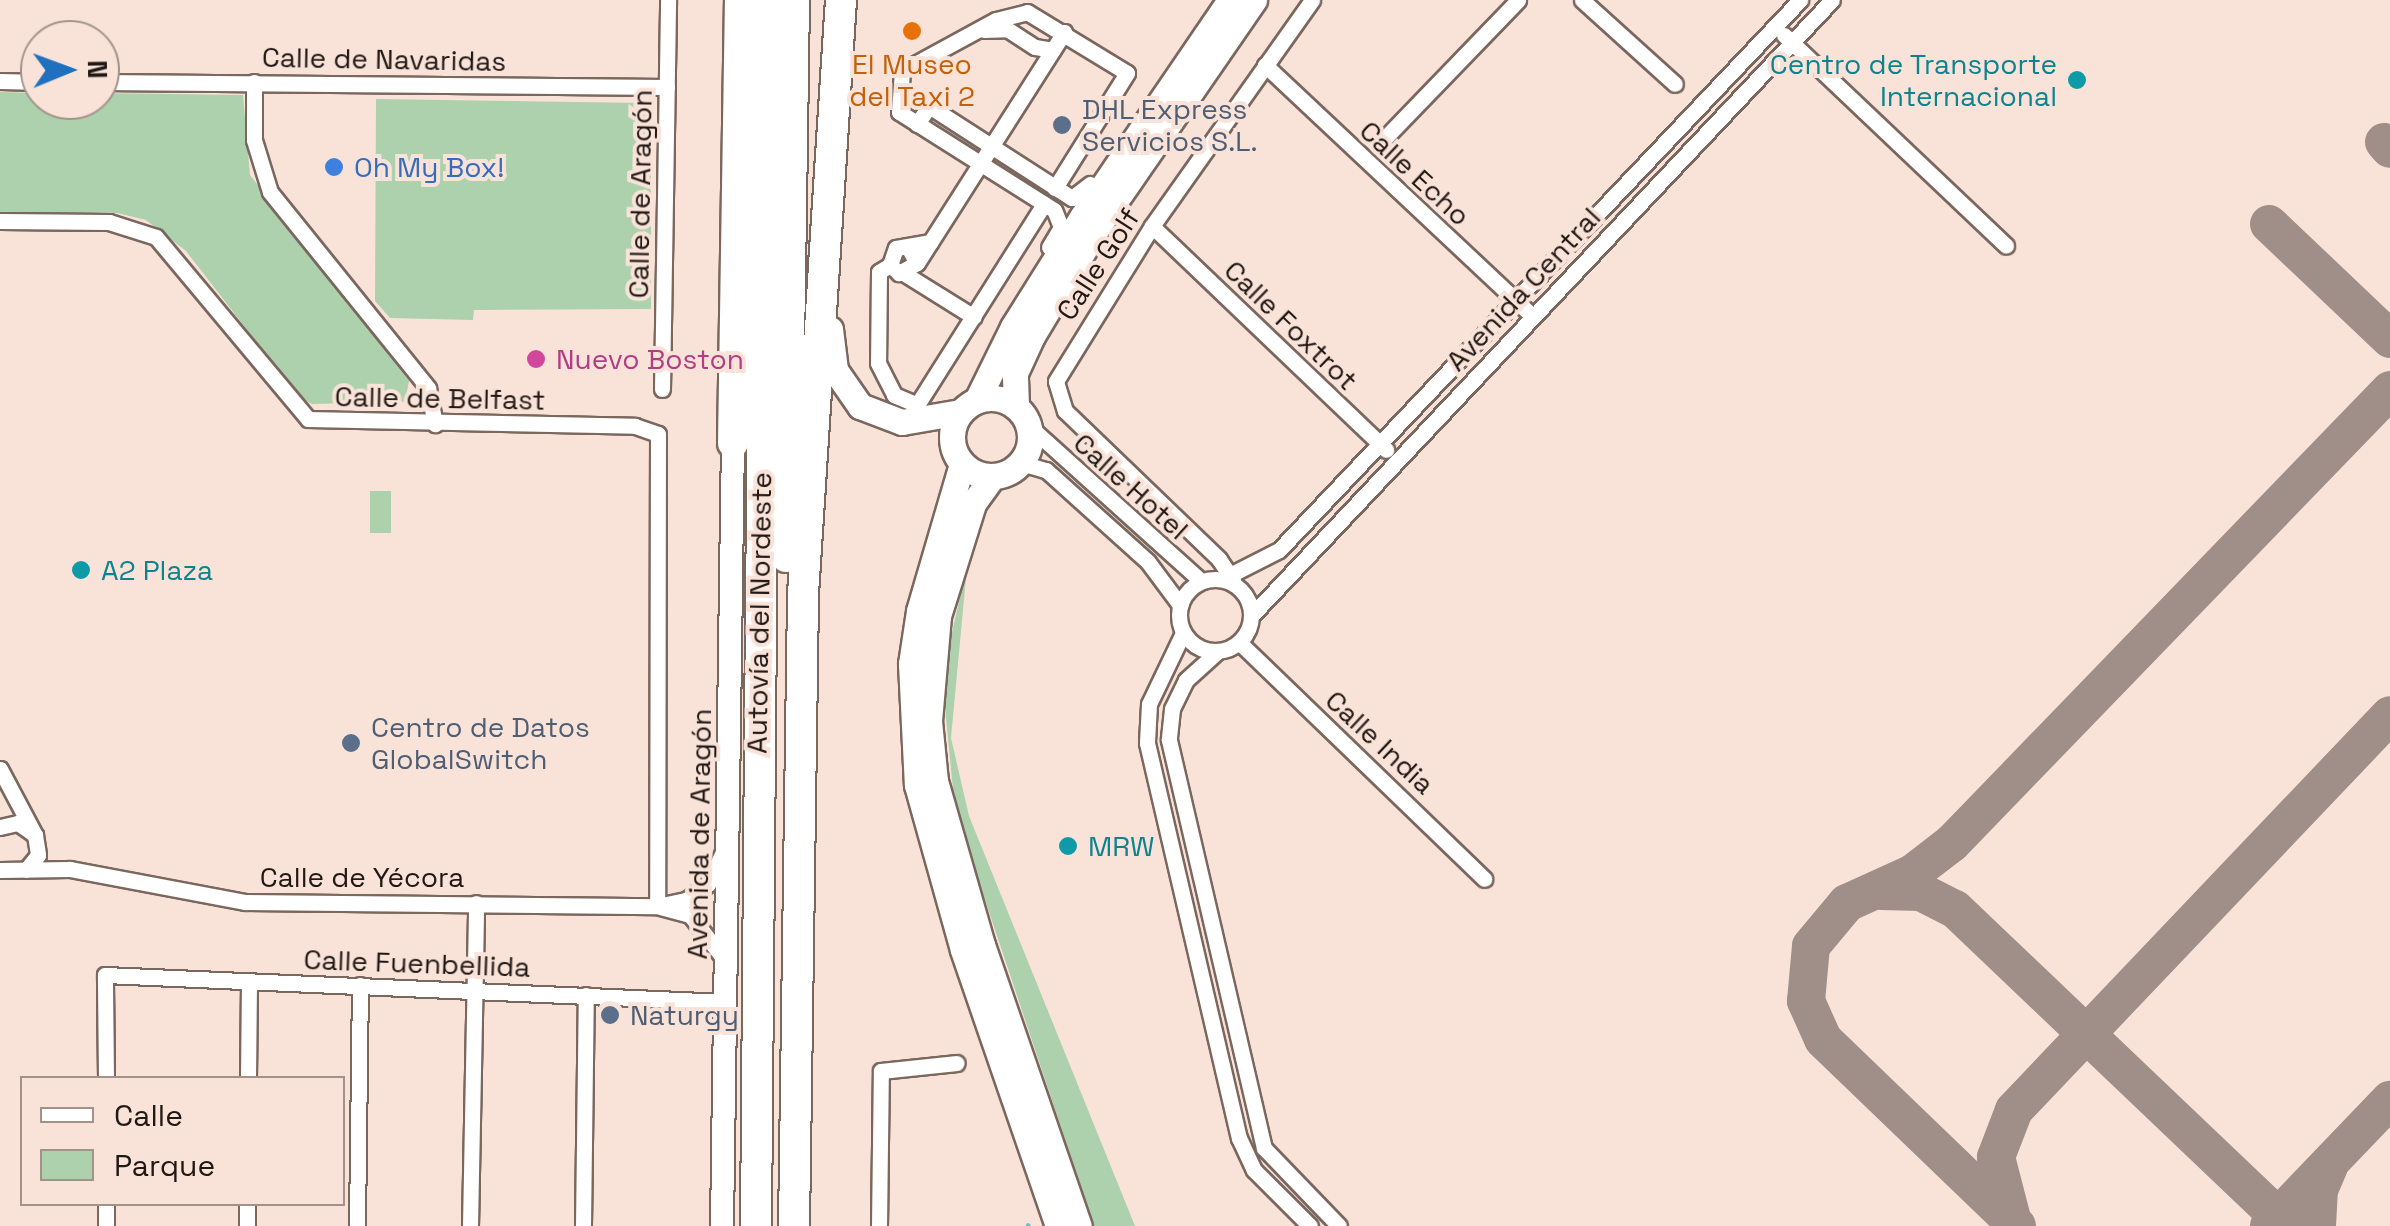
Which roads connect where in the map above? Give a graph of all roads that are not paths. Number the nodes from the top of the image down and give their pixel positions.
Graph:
1 (668, 0) edge
2 (736, 0) edge
3 (766, 0) edge
4 (794, 0) edge
5 (841, 0) edge
6 (1218, 0) edge
7 (1230, 0) edge
8 (1254, 0) edge
9 (1312, 0) edge
10 (1518, 0) edge
11 (1582, 0) edge
12 (1800, 0) edge
13 (1832, 0) edge
14 (1775, 26) junction
15 (984, 30) junction
16 (1064, 32) junction
17 (1792, 42) junction
18 (1035, 47) junction
19 (1053, 50) junction
20 (1265, 64) junction
21 (1036, 70) junction
22 (120, 82) edge
23 (254, 82) junction
24 (1675, 84) dead end
25 (667, 87) junction
26 (917, 124) junction
27 (1382, 140) dead end
28 (990, 146) junction
29 (980, 164) junction
30 (832, 171) junction
31 (1055, 188) junction
32 (1044, 204) junction
33 (0, 221) edge
34 (1152, 226) junction
35 (930, 242) junction
36 (2006, 246) dead end
37 (908, 247) junction
38 (890, 265) junction
39 (911, 269) junction
40 (1515, 301) junction
41 (1532, 316) junction
42 (974, 317) junction
43 (1012, 327) junction
44 (788, 340) junction
45 (662, 389) dead end
46 (969, 406) junction
47 (1022, 416) junction
48 (435, 424) junction
49 (662, 439) joint
50 (733, 443) joint
51 (1379, 444) junction
52 (1396, 459) junction
53 (1021, 462) junction
54 (962, 464) junction
55 (993, 476) junction
56 (1198, 540) junction
57 (1218, 579) junction
58 (1180, 605) junction
59 (1252, 615) junction
60 (1183, 633) junction
61 (1240, 642) junction
62 (1217, 652) junction
63 (4, 775) edge
64 (5, 825) edge
65 (37, 840) junction
66 (728, 841) junction
67 (0, 870) edge
68 (26, 870) junction
69 (70, 870) junction
70 (1484, 879) dead end
71 (476, 903) junction
72 (656, 906) junction
73 (728, 966) junction
74 (249, 981) junction
75 (793, 983) junction
76 (360, 985) junction
77 (476, 989) junction
78 (586, 995) junction
79 (728, 1002) junction
80 (958, 1062) dead end
81 (106, 1076) edge
82 (248, 1076) edge
83 (357, 1226) edge
84 (470, 1226) edge
85 (583, 1226) edge
86 (722, 1226) edge
87 (756, 1226) edge
88 (784, 1226) edge
89 (794, 1226) edge
90 (880, 1226) edge
91 (1058, 1226) edge
92 (1079, 1226) edge
93 (1310, 1226) edge
94 (1339, 1226) edge

1 - 25 street, Calle de Aragón
2 - 50 highway
3 - 87 highway, Autovía del Nordeste
4 - 44 highway, Autovía del Nordeste
5 - 30 highway
6 - 31 street
7 - 43 main road
8 - 47 main road
9 - 20 street, Calle Golf
10 - 27 street
11 - 24 street
12 - 14 street, Avenida Central
13 - 17 street, Avenida Central
14 - 17 street
14 - 40 street, Avenida Central
15 - 16 street
15 - 18 street
15 - 26 street
16 - 19 street
16 - 31 street
17 - 36 street
17 - 41 street, Avenida Central
18 - 19 street
18 - 21 street
19 - 21 street
20 - 34 street, Calle Golf
20 - 40 street, Calle Echo
21 - 28 street
22 - 23 street, Calle de Navaridas
23 - 25 street, Calle de Navaridas
23 - 48 street
25 - 45 street, Calle de Aragón
26 - 28 street
26 - 29 street
28 - 29 street
28 - 31 street
29 - 32 street
29 - 35 street
30 - 46 main road
30 - 75 highway
32 - 42 street
32 - 43 street
33 - 48 street, Calle de Belfast
34 - 51 street, Calle Foxtrot
34 - 56 street, Calle Golf
35 - 37 street
35 - 39 street
37 - 38 street
37 - 39 street
38 - 39 street
38 - 42 street
39 - 42 street
40 - 41 street, Calle Echo
40 - 51 street, Avenida Central
41 - 52 street, Avenida Central
43 - 46 main road
44 - 75 highway
44 - 88 highway, Autovía del Nordeste
46 - 47 main road
46 - 54 main road
47 - 53 main road
47 - 57 street, Calle Hotel
48 - 49 street, Calle de Belfast
49 - 72 street, Avenida de Aragón
50 - 66 street, Avenida de Aragón
51 - 52 street, Calle Foxtrot
51 - 57 street, Avenida Central
52 - 59 street, Avenida Central
53 - 55 main road
53 - 58 street, Calle Hotel
54 - 55 main road
54 - 91 main road
55 - 92 main road
56 - 57 street, Calle Golf
56 - 57 street
57 - 58 street
57 - 59 street
58 - 60 street
59 - 61 street
60 - 62 street
60 - 93 street
61 - 62 street
61 - 70 street, Calle India
62 - 94 street
63 - 64 street
63 - 65 street
64 - 65 street
65 - 68 street
65 - 69 street, Calle de Yécora
66 - 72 street, Calle de Yécora
66 - 73 street, Avenida de Aragón
67 - 68 street, Calle de Yécora
68 - 69 street, Calle de Yécora
69 - 71 street, Calle de Yécora
71 - 72 street, Calle de Yécora
71 - 77 street
72 - 73 street, Calle de Yécora
73 - 79 street, Avenida de Aragón
74 - 76 street, Calle Fuenbellida
74 - 81 street, Calle Fuenbellida
74 - 82 street
75 - 89 highway
76 - 77 street, Calle Fuenbellida
76 - 83 street
77 - 78 street, Calle Fuenbellida
77 - 84 street
78 - 79 street, Calle Fuenbellida
78 - 85 street
79 - 86 street, Avenida de Aragón
80 - 90 street

